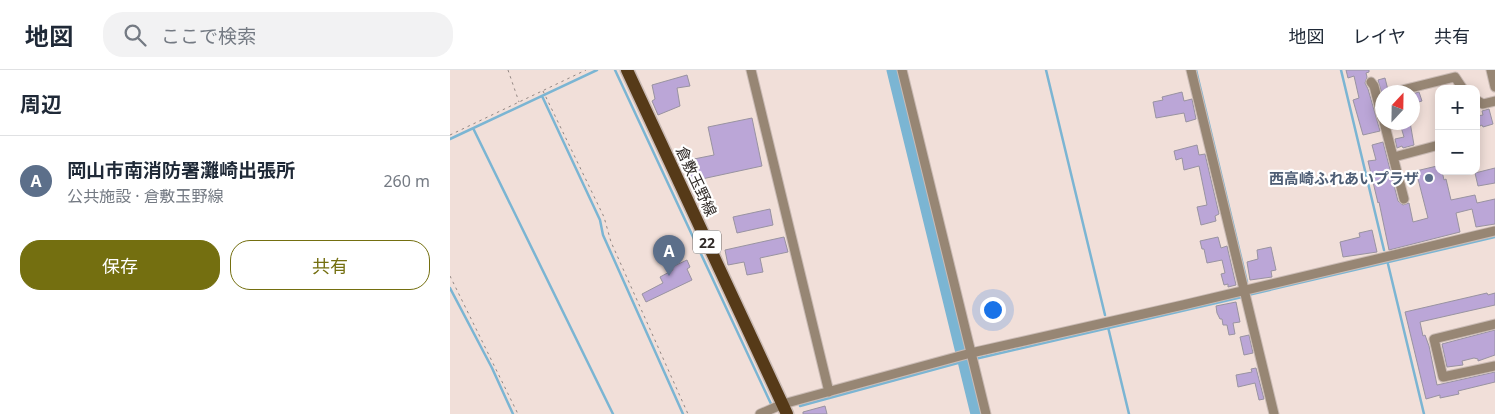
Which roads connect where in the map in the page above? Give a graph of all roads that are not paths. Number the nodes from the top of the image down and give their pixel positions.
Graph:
1 (627, 70) edge
2 (751, 70) edge
3 (902, 70) edge
4 (1191, 70) edge
5 (1491, 70) edge
6 (1371, 82) dead end
7 (1460, 85) edge
8 (1420, 86) edge
9 (1495, 87) edge
10 (1375, 88) edge
11 (1495, 101) edge
12 (1480, 104) edge
13 (1386, 130) edge
14 (1435, 146) edge
15 (1394, 157) junction
16 (1404, 199) dead end
17 (1495, 230) edge
18 (1246, 292) junction
19 (1495, 324) edge
20 (971, 356) junction
21 (1495, 366) edge
22 (829, 392) junction
23 (779, 409) edge
24 (760, 414) edge
25 (986, 414) edge
26 (1274, 414) edge

1 - 23 main road, 倉敷玉野線 / 22
2 - 22 street
3 - 20 street
4 - 18 street
5 - 9 street
6 - 10 street
7 - 8 street
11 - 12 street
13 - 15 street
14 - 15 street
15 - 16 street
17 - 18 street
18 - 20 street
18 - 26 street
19 - 21 street
20 - 22 street
20 - 25 street
22 - 23 street
23 - 24 street

